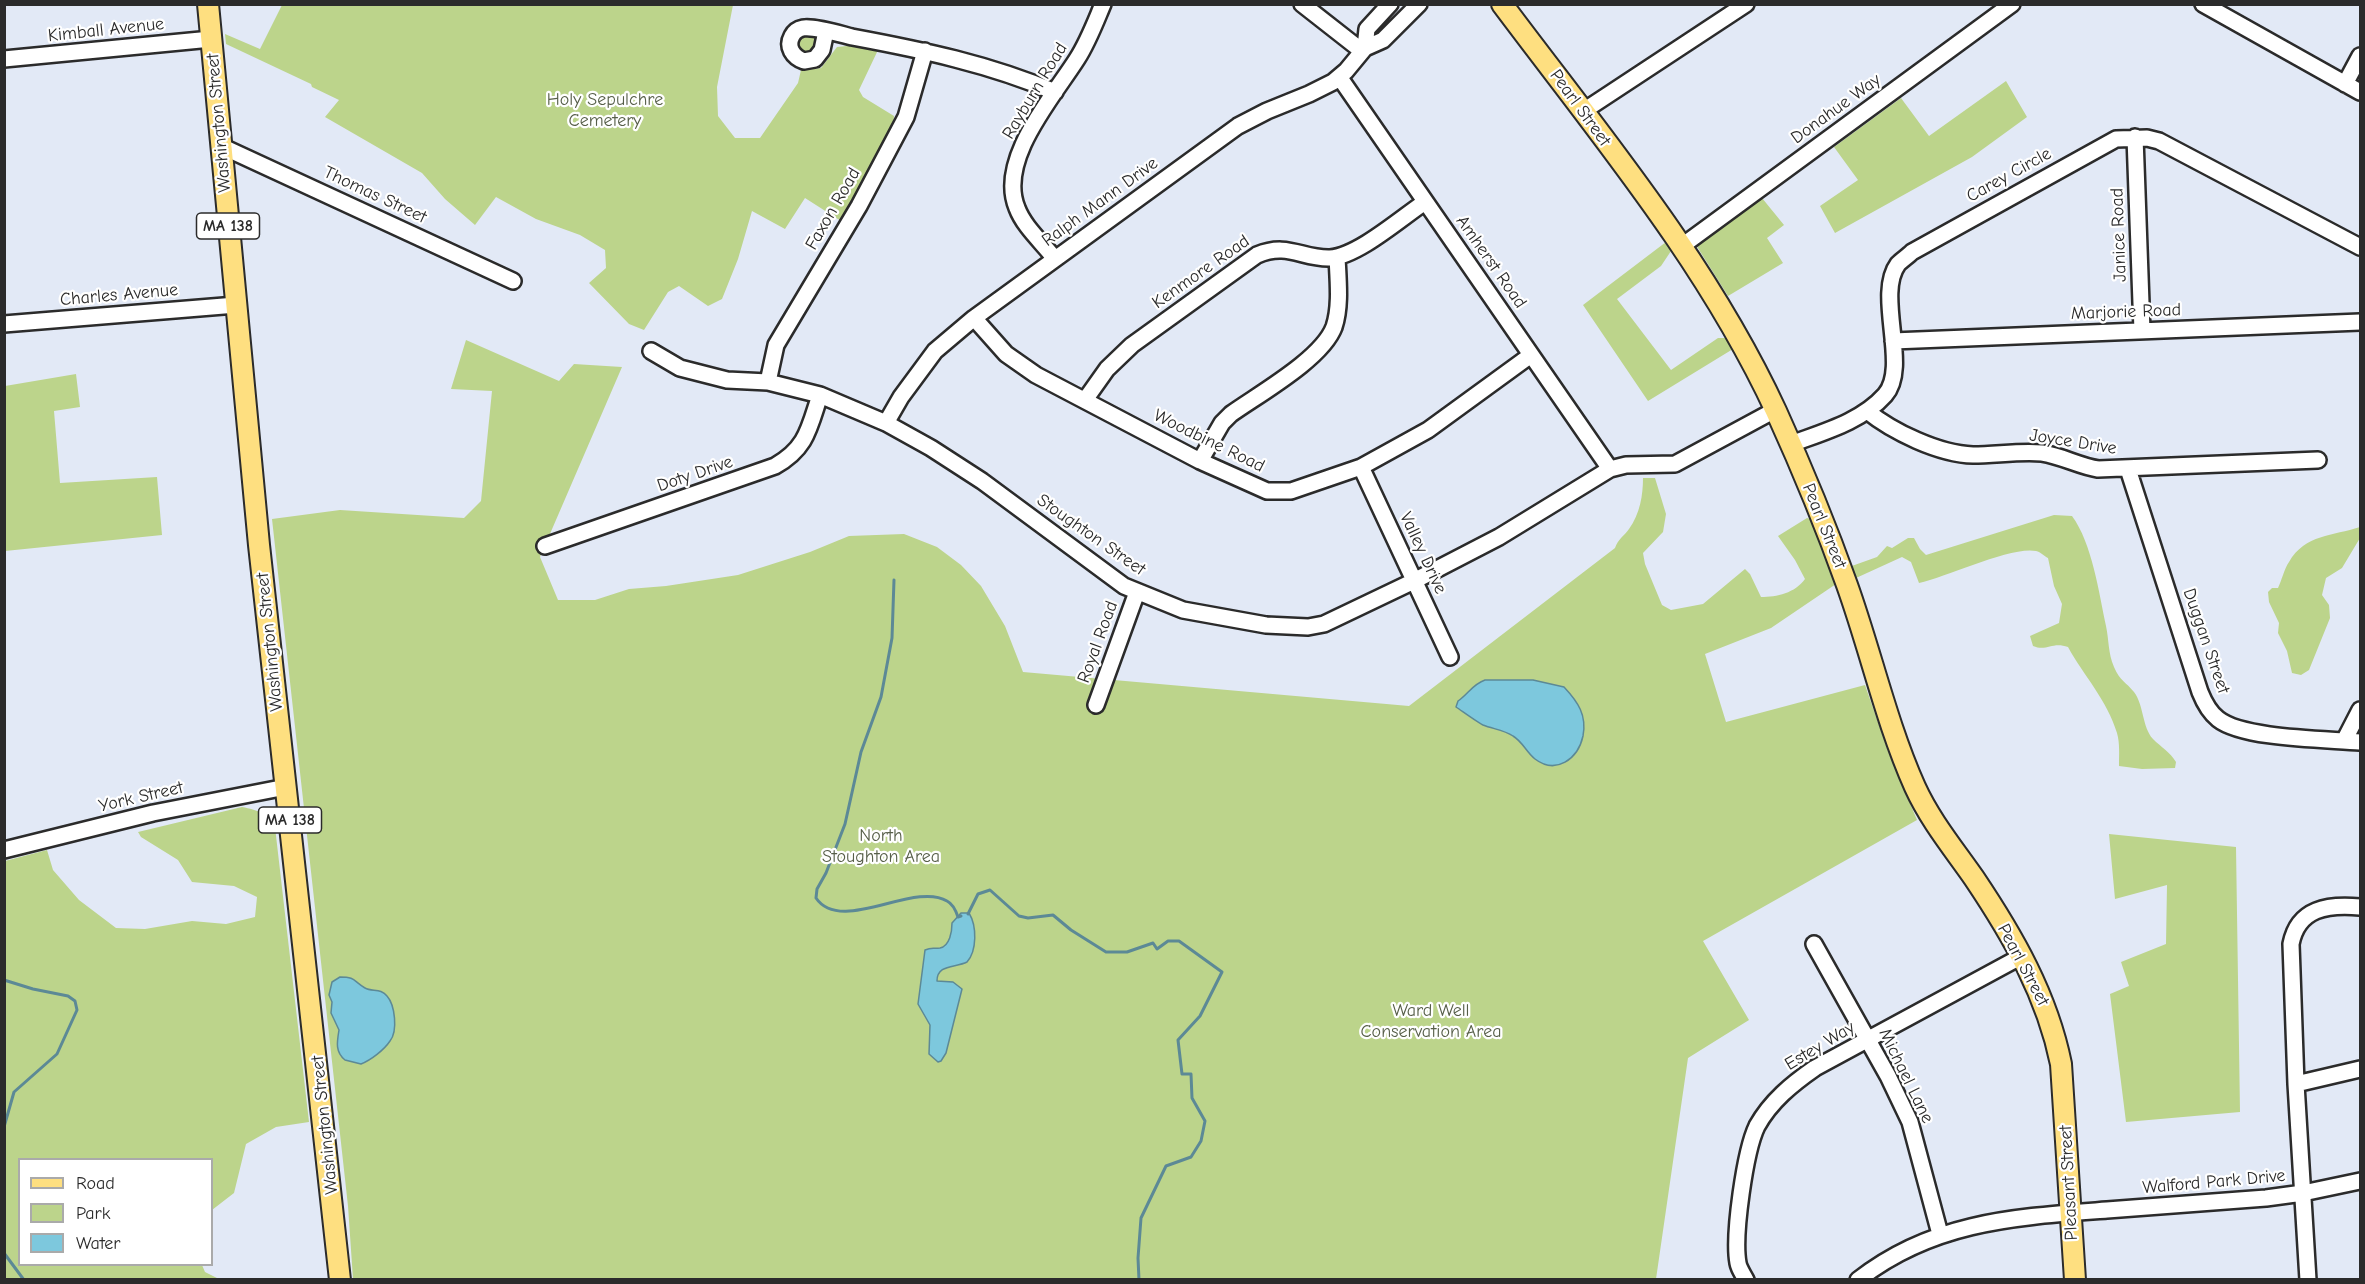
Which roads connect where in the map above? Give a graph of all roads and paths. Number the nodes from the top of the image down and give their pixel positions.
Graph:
1 (208, 4) edge
2 (1103, 4) edge
3 (1302, 4) edge
4 (1390, 4) edge
5 (1419, 4) edge
6 (1746, 4) edge
7 (2012, 4) edge
8 (2203, 4) edge
9 (1503, 5) edge
10 (826, 31) dead end
11 (211, 39) junction
12 (1363, 50) junction
13 (925, 51) junction
14 (2361, 56) edge
15 (4, 59) edge
16 (1340, 78) junction
17 (2345, 84) junction
18 (1055, 92) junction
19 (2361, 92) edge
20 (1582, 112) junction
21 (2135, 137) junction
22 (221, 146) junction
23 (1425, 201) junction
24 (1682, 246) junction
25 (2361, 247) edge
26 (1337, 257) junction
27 (1055, 259) junction
28 (513, 281) dead end
29 (236, 305) junction
30 (974, 318) junction
31 (2361, 322) edge
32 (4, 324) edge
33 (2142, 331) junction
34 (1893, 341) junction
35 (651, 351) dead end
36 (1531, 355) junction
37 (768, 382) junction
38 (820, 395) junction
39 (1085, 400) junction
40 (1775, 410) junction
41 (1867, 411) junction
42 (886, 423) junction
43 (1791, 444) junction
44 (2318, 460) dead end
45 (1200, 461) junction
46 (1361, 466) junction
47 (1610, 469) junction
48 (2128, 469) junction
49 (545, 546) dead end
50 (1414, 581) junction
51 (1137, 592) junction
52 (1450, 657) dead end
53 (1096, 705) dead end
54 (2361, 710) edge
55 (2344, 741) junction
56 (2361, 742) edge
57 (286, 787) junction
58 (4, 850) edge
59 (2361, 907) edge
60 (1814, 944) dead end
61 (2022, 956) junction
62 (1867, 1040) junction
63 (2361, 1069) edge
64 (2296, 1084) junction
65 (2063, 1087) joint
66 (2361, 1181) edge
67 (2303, 1193) junction
68 (2070, 1213) junction
69 (1940, 1234) junction
70 (340, 1280) edge
71 (1746, 1280) edge
72 (1858, 1280) edge
73 (2075, 1280) edge
74 (2308, 1280) edge

1 - 11 main road, Washington Street / MA 138
2 - 18 street, Rayburn Road
3 - 12 street
4 - 12 street, Ralph Mann Drive
5 - 12 street, Ralph Mann Drive
6 - 20 street
7 - 24 street, Donahue Way
8 - 17 street
9 - 20 main road, Pearl Street
10 - 13 street
11 - 15 street, Kimball Avenue
11 - 22 main road, Washington Street / MA 138
12 - 16 street, Ralph Mann Drive
13 - 18 street
13 - 37 street, Faxon Road
14 - 17 street
16 - 23 street, Amherst Road
16 - 27 street, Ralph Mann Drive
17 - 19 street
18 - 27 street, Rayburn Road
20 - 24 main road, Pearl Street
21 - 25 street, Carey Circle
21 - 33 street, Janice Road
21 - 34 street, Carey Circle
22 - 28 street, Thomas Street
22 - 29 main road, Washington Street / MA 138
23 - 26 street
23 - 36 street, Amherst Road
24 - 40 main road, Pearl Street
26 - 39 street, Kenmore Road
26 - 45 street
27 - 30 street, Ralph Mann Drive
29 - 32 street, Charles Avenue
29 - 57 main road, Washington Street / MA 138
30 - 39 street, Woodbine Road
30 - 42 street, Ralph Mann Drive
31 - 33 street, Marjorie Road
33 - 34 street, Marjorie Road
34 - 41 street, Carey Circle
35 - 37 street, Stoughton Street
36 - 46 street, Woodbine Road
36 - 47 street, Amherst Road
37 - 38 street, Stoughton Street
38 - 42 street, Stoughton Street
38 - 49 street, Doty Drive
39 - 45 street, Woodbine Road
40 - 43 main road, Pearl Street
40 - 47 street, Stoughton Street
41 - 43 street, Carey Circle
41 - 48 street, Joyce Drive
42 - 51 street, Stoughton Street
43 - 61 main road, Pearl Street
44 - 48 street, Joyce Drive
45 - 46 street, Woodbine Road
46 - 50 street, Valley Drive
47 - 50 street, Stoughton Street
48 - 55 street, Duggan Street
50 - 51 street, Stoughton Street
50 - 52 street, Valley Drive
51 - 53 street, Royal Road
54 - 55 street
55 - 56 street, Duggan Street
57 - 58 street, York Street
57 - 70 main road, Washington Street / MA 138
59 - 64 street
60 - 62 street, Michael Lane
61 - 62 street, Estey Way
61 - 65 main road, Pearl Street
62 - 69 street, Michael Lane
62 - 71 street, Estey Way
63 - 64 street
64 - 67 street
65 - 68 main road, Pleasant Street
66 - 67 street, Walford Park Drive
67 - 68 street, Walford Park Drive
67 - 74 street
68 - 69 street
68 - 73 main road, Pleasant Street
69 - 72 street

